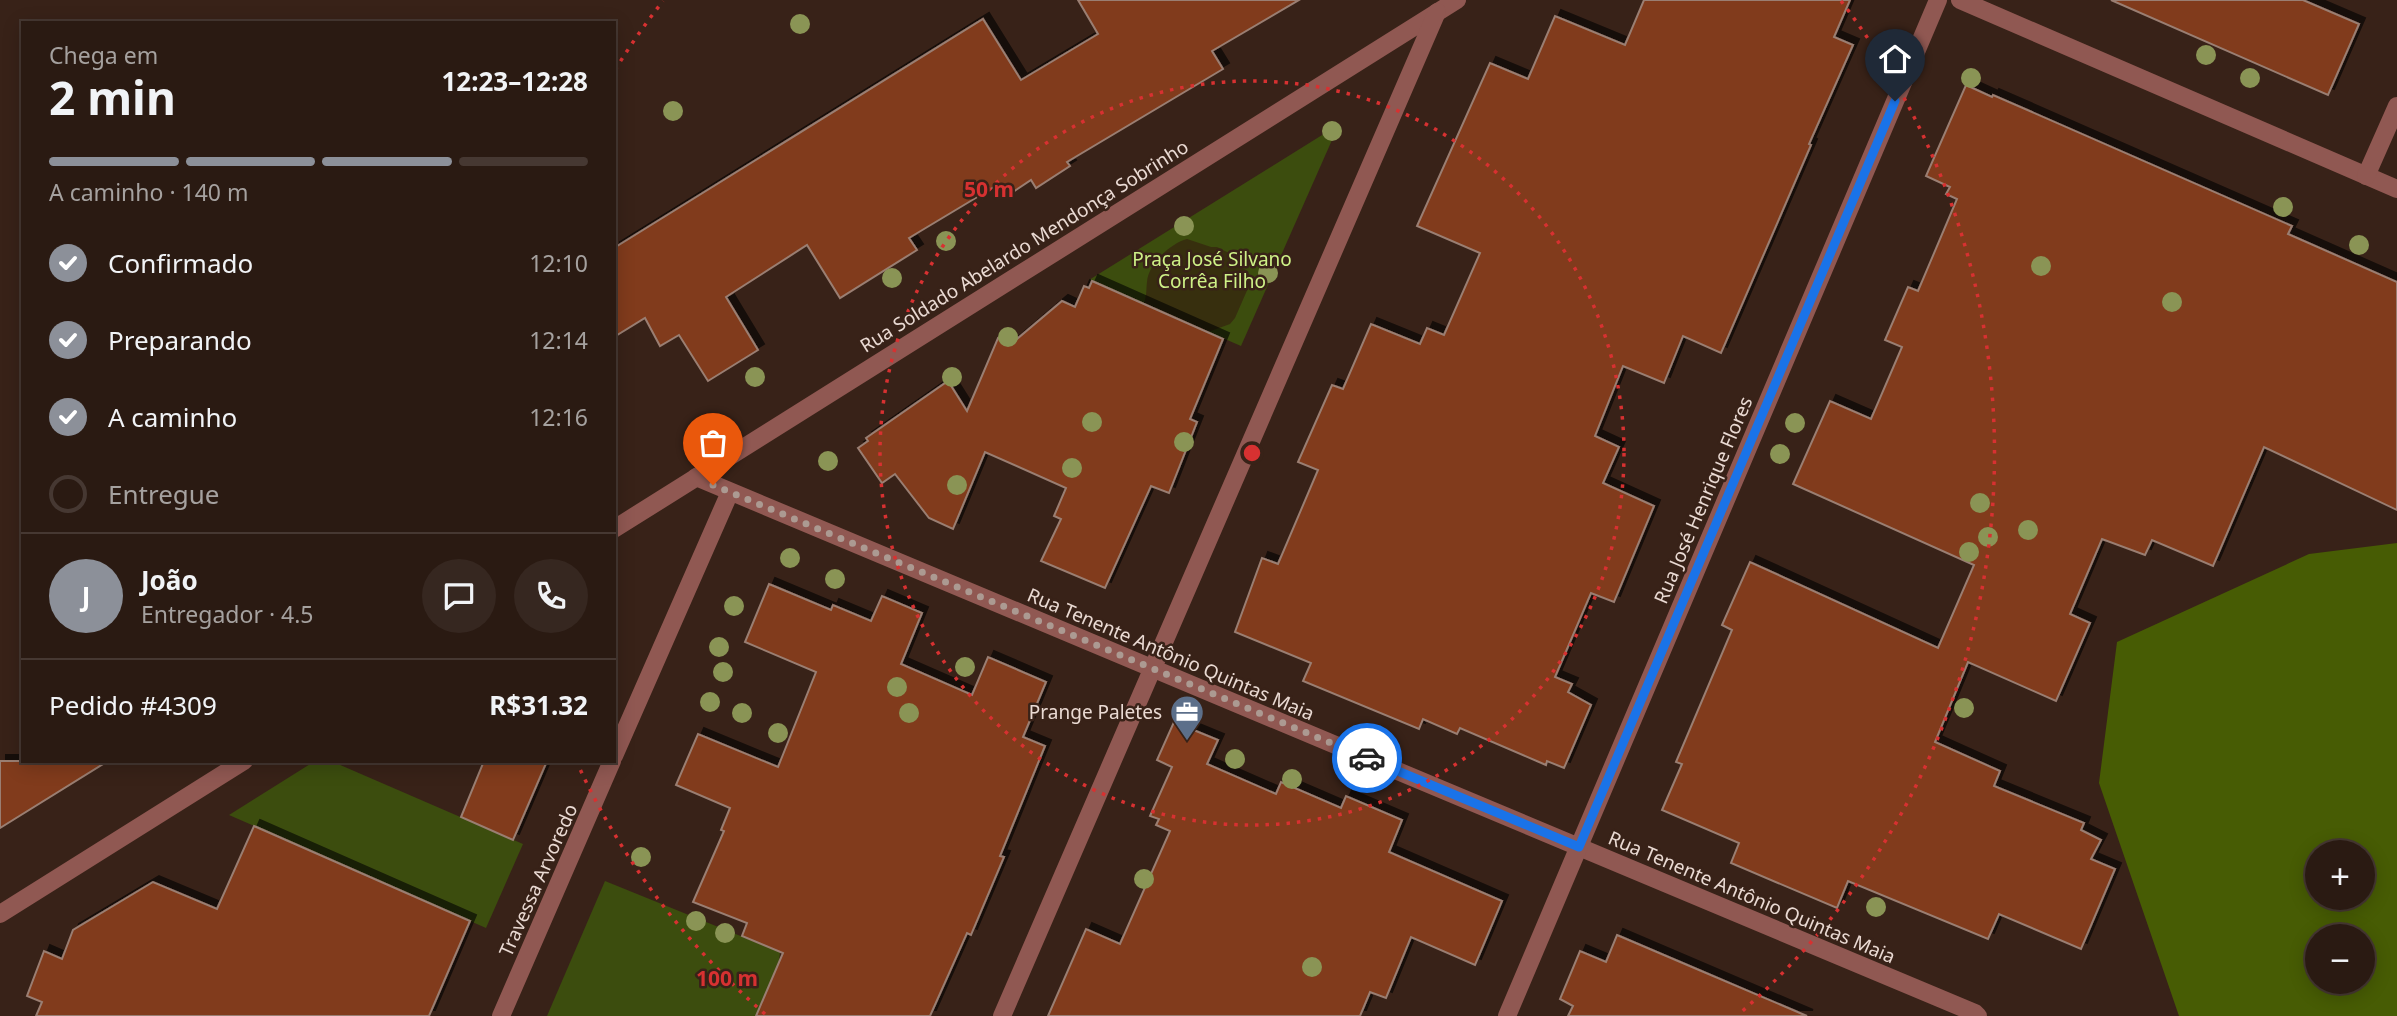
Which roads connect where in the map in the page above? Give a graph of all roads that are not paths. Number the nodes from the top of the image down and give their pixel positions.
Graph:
1 (1457, 0) edge
2 (1938, 0) edge
3 (1960, 0) edge
4 (1437, 12) junction
5 (2397, 106) edge
6 (2366, 176) junction
7 (2397, 189) edge
8 (696, 477) junction
9 (730, 492) junction
10 (616, 527) edge
11 (1153, 669) junction
12 (616, 752) edge
13 (241, 763) edge
14 (611, 763) edge
15 (1579, 847) junction
16 (0, 914) edge
17 (501, 1016) edge
18 (1002, 1016) edge
19 (1507, 1016) edge
20 (1978, 1016) edge

1 - 4 street, Rua Soldado Abelardo Mendonça Sobrinho
2 - 15 street, Rua José Henrique Flores
3 - 6 street
4 - 8 street, Rua Soldado Abelardo Mendonça Sobrinho
4 - 11 street
5 - 6 street
6 - 7 street
8 - 9 street, Rua Tenente Antônio Quintas Maia
8 - 10 street, Rua Soldado Abelardo Mendonça Sobrinho
9 - 11 street, Rua Tenente Antônio Quintas Maia
9 - 12 street, Travessa Arvoredo
11 - 15 street, Rua Tenente Antônio Quintas Maia
11 - 18 street
13 - 16 street
14 - 17 street, Travessa Arvoredo
15 - 19 street, Rua José Henrique Flores
15 - 20 street, Rua Tenente Antônio Quintas Maia

